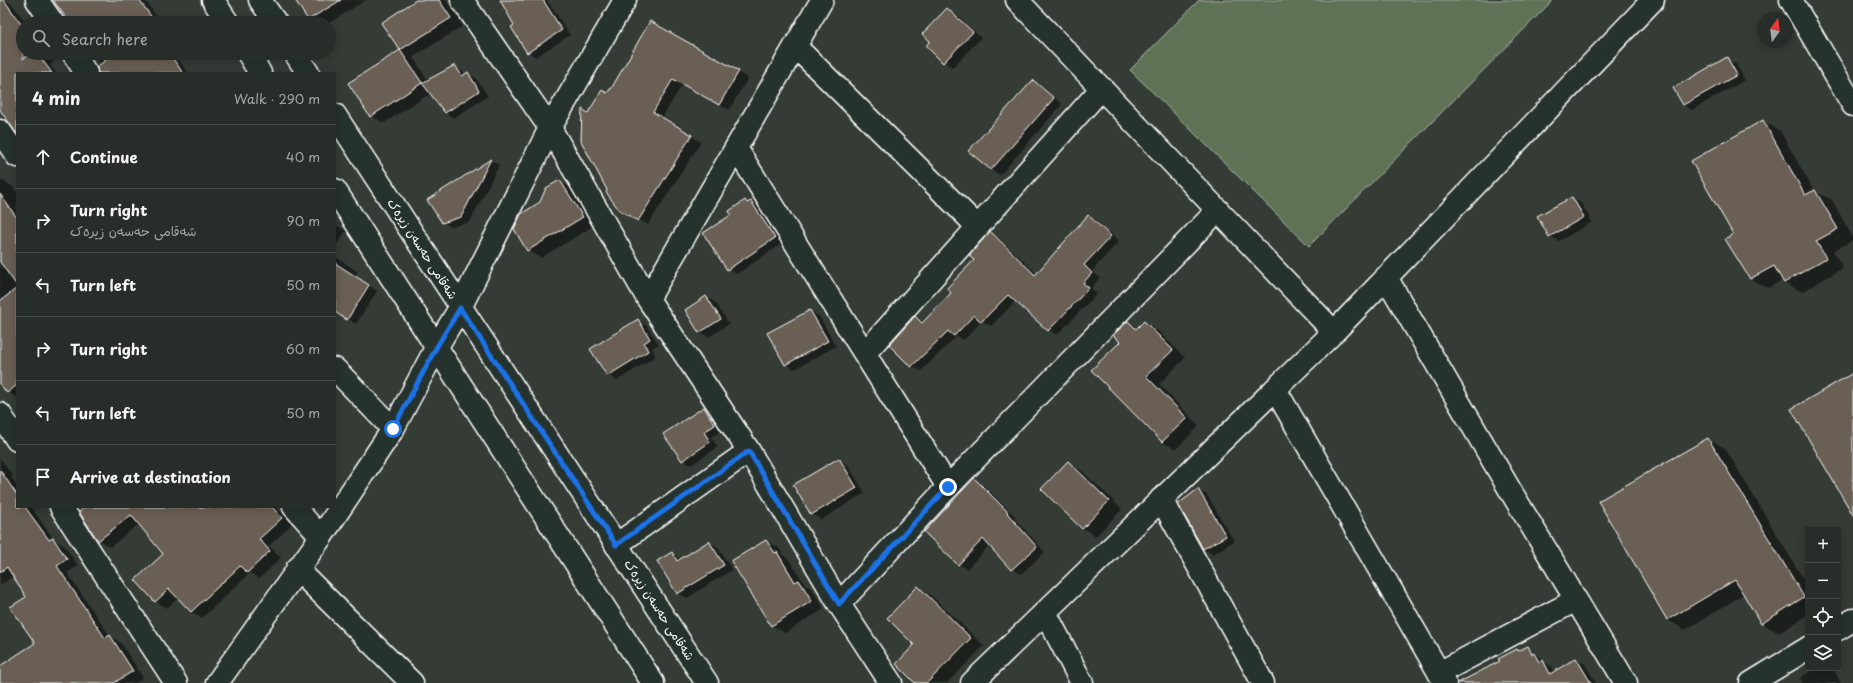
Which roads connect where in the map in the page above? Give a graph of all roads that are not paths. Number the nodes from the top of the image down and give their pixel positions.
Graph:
1 (37, 0) edge
2 (213, 0) edge
3 (260, 0) edge
4 (462, 0) edge
5 (625, 0) edge
6 (822, 0) edge
7 (1017, 0) edge
8 (1653, 0) edge
9 (1795, 1) edge
10 (612, 10) edge
11 (48, 16) edge
12 (223, 16) edge
13 (271, 16) edge
14 (795, 46) junction
15 (78, 60) edge
16 (252, 60) edge
17 (300, 60) edge
18 (85, 72) edge
19 (259, 72) edge
20 (307, 72) edge
21 (1102, 88) junction
22 (1853, 105) edge
23 (336, 117) edge
24 (550, 128) junction
25 (0, 131) edge
26 (736, 148) junction
27 (16, 155) edge
28 (336, 192) edge
29 (1218, 210) junction
30 (978, 227) junction
31 (1386, 277) junction
32 (648, 299) junction
33 (460, 308) junction
34 (1334, 332) junction
35 (436, 348) junction
36 (865, 353) junction
37 (336, 370) edge
38 (1274, 389) junction
39 (5, 418) edge
40 (393, 429) junction
41 (16, 438) edge
42 (749, 451) junction
43 (948, 487) junction
44 (1161, 499) junction
45 (62, 508) edge
46 (295, 508) edge
47 (321, 537) junction
48 (616, 545) junction
49 (297, 569) junction
50 (1576, 600) junction
51 (839, 604) junction
52 (1045, 612) junction
53 (1853, 620) edge
54 (1841, 627) edge
55 (1805, 650) edge
56 (1442, 678) edge
57 (176, 683) edge
58 (217, 683) edge
59 (412, 683) edge
60 (653, 683) edge
61 (707, 683) edge
62 (890, 683) edge
63 (972, 683) edge
64 (1082, 683) edge
65 (1263, 683) edge
66 (1626, 683) edge
67 (1751, 683) edge

1 - 11 street
2 - 12 street
3 - 13 street
4 - 24 street
5 - 10 street
6 - 14 street
7 - 21 street
8 - 31 street
9 - 22 street
10 - 24 street
14 - 26 street
14 - 30 street
15 - 18 street
16 - 19 street
17 - 20 street
21 - 29 street
21 - 30 street
23 - 33 street, شەقامی حەسەن زیرەک
24 - 32 street
24 - 33 street
25 - 27 street
26 - 32 street
26 - 36 street
28 - 35 street
29 - 34 street
29 - 43 street
30 - 36 street
31 - 34 street
31 - 50 street
32 - 42 street
33 - 35 street
33 - 48 street, شەقامی حەسەن زیرەک
34 - 38 street
35 - 40 street
35 - 60 street
36 - 43 street
37 - 40 street
38 - 44 street
38 - 56 street
39 - 41 street
40 - 47 street
42 - 48 street
42 - 51 street
43 - 51 street
44 - 52 street
44 - 65 street
45 - 57 street
46 - 47 street
47 - 49 street
48 - 61 street, شەقامی حەسەن زیرەک
49 - 58 street
49 - 59 street
50 - 56 street
50 - 66 street
51 - 62 street
52 - 63 street
52 - 64 street
53 - 54 street
55 - 67 street

